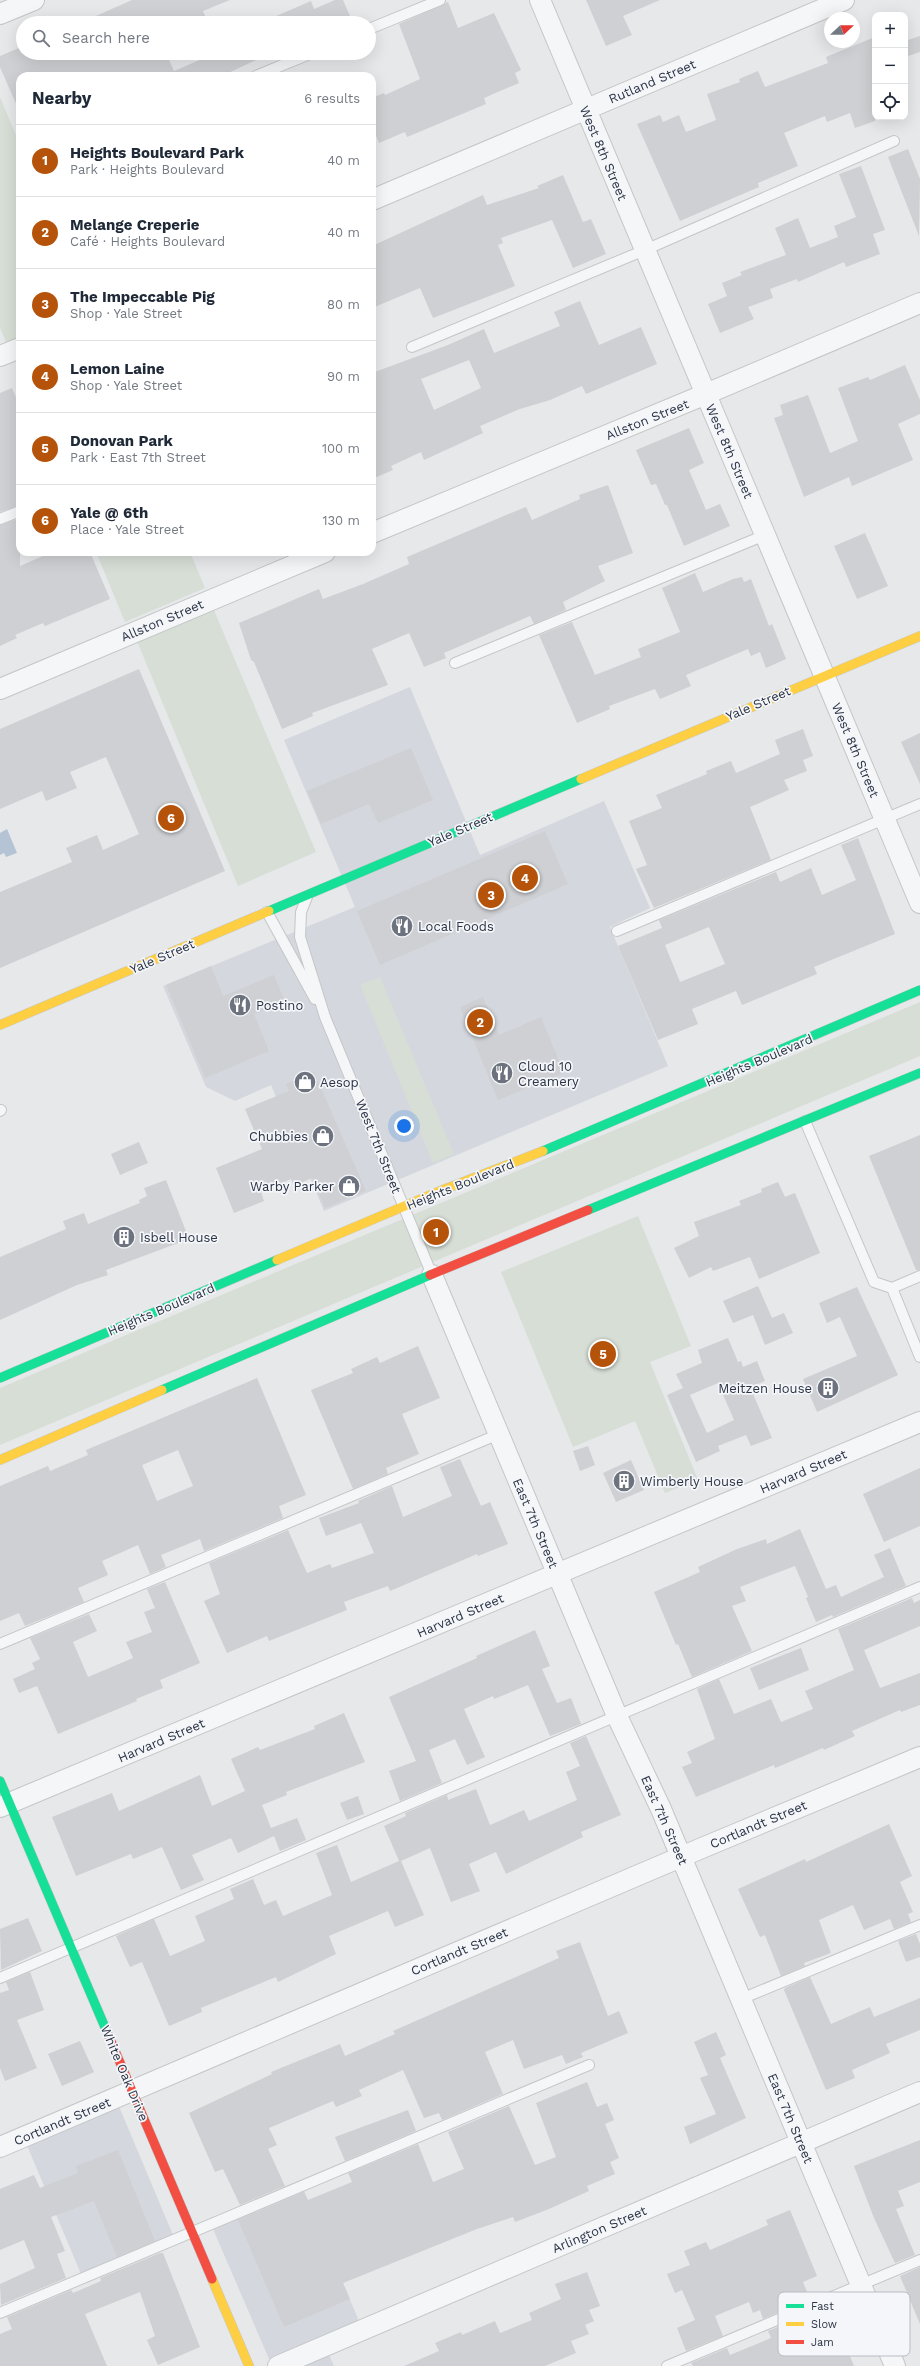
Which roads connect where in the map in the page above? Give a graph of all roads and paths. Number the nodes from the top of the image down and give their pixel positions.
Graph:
1 (34, 0) edge
2 (440, 0) edge
3 (540, 0) edge
4 (844, 0) edge
5 (0, 14) edge
6 (376, 27) edge
7 (295, 60) edge
8 (266, 72) edge
9 (586, 110) junction
10 (894, 141) dead end
11 (376, 198) edge
12 (645, 250) junction
13 (920, 303) edge
14 (412, 347) dead end
15 (16, 350) edge
16 (0, 356) edge
17 (706, 394) junction
18 (16, 513) edge
19 (0, 519) edge
20 (376, 531) edge
21 (765, 535) junction
22 (316, 556) edge
23 (920, 636) edge
24 (455, 663) dead end
25 (824, 675) junction
26 (0, 689) edge
27 (920, 804) edge
28 (885, 819) junction
29 (308, 894) junction
30 (920, 902) edge
31 (267, 912) junction
32 (617, 931) dead end
33 (920, 990) edge
34 (325, 1016) junction
35 (0, 1024) edge
36 (920, 1073) edge
37 (805, 1121) junction
38 (404, 1207) junction
39 (432, 1275) junction
40 (920, 1276) edge
41 (892, 1288) junction
42 (920, 1357) edge
43 (0, 1378) edge
44 (920, 1422) edge
45 (499, 1434) junction
46 (0, 1460) edge
47 (557, 1574) junction
48 (920, 1586) edge
49 (0, 1644) edge
50 (617, 1716) junction
51 (920, 1757) edge
52 (0, 1781) edge
53 (5, 1805) edge
54 (681, 1856) junction
55 (920, 1925) edge
56 (72, 1948) junction
57 (0, 1978) edge
58 (741, 1999) junction
59 (589, 2065) dead end
60 (133, 2091) junction
61 (920, 2092) edge
62 (801, 2142) junction
63 (0, 2147) edge
64 (192, 2232) junction
65 (920, 2260) edge
66 (861, 2286) junction
67 (846, 2292) edge
68 (864, 2292) edge
69 (0, 2313) edge
70 (778, 2320) edge
71 (891, 2356) edge
72 (249, 2366) edge
73 (278, 2366) edge
74 (667, 2366) edge
75 (895, 2366) edge

1 - 5 street
2 - 6 lane
3 - 9 street, West 8th Street
4 - 9 street, Rutland Street
7 - 8 lane
9 - 11 street, Rutland Street
9 - 12 street, West 8th Street
10 - 12 lane
12 - 14 lane
12 - 17 street, West 8th Street
13 - 17 street, Allston Street
15 - 16 street
17 - 20 street, Allston Street
17 - 21 street, West 8th Street
18 - 19 lane
21 - 24 lane
21 - 25 street, West 8th Street
22 - 26 street, Allston Street
23 - 25 main road, Yale Street
25 - 28 street, West 8th Street
25 - 29 main road, Yale Street
27 - 28 lane
28 - 30 street, West 8th Street
28 - 32 lane
29 - 31 main road, Yale Street
29 - 34 lane, West 7th Street
31 - 34 lane, West 7th Street
31 - 35 main road, Yale Street
33 - 38 main road, Heights Boulevard
34 - 38 lane, West 7th Street
36 - 37 main road
37 - 39 main road
37 - 41 lane
38 - 39 lane, West 7th Street
38 - 43 main road, Heights Boulevard
39 - 45 street, East 7th Street
39 - 46 main road
40 - 41 lane
41 - 42 lane
44 - 47 street, Harvard Street
45 - 47 street, East 7th Street
45 - 49 lane
47 - 50 street, East 7th Street
47 - 53 street, Harvard Street
48 - 50 lane
50 - 54 street, East 7th Street
50 - 56 lane
51 - 54 street, Cortlandt Street
52 - 53 main road, White Oak Drive
53 - 56 main road, White Oak Drive
54 - 58 street, East 7th Street
54 - 60 street, Cortlandt Street
55 - 58 lane
56 - 57 lane
56 - 60 main road, White Oak Drive
58 - 62 street, East 7th Street
59 - 64 lane
60 - 63 street, Cortlandt Street
60 - 64 main road, White Oak Drive
61 - 62 street, Arlington Street
62 - 66 street, East 7th Street
62 - 73 street, Arlington Street
64 - 69 lane
64 - 72 main road, White Oak Drive
65 - 66 lane
66 - 67 lane
66 - 68 street, East 7th Street
70 - 74 lane
71 - 75 street, East 7th Street

